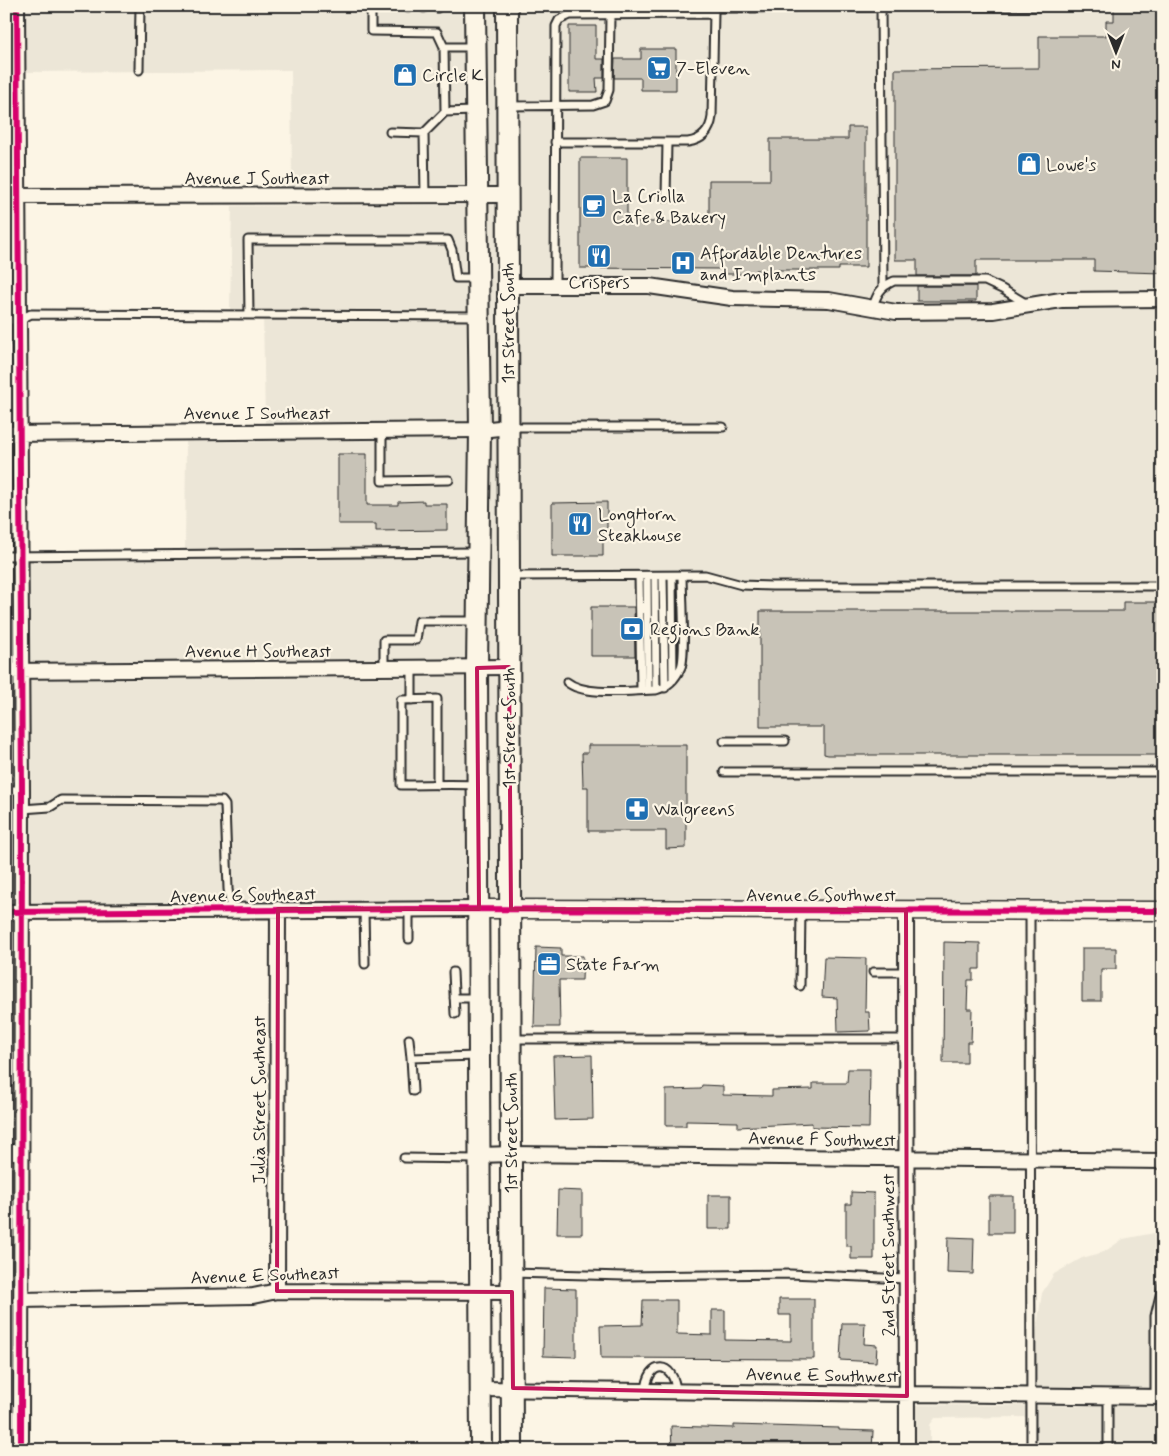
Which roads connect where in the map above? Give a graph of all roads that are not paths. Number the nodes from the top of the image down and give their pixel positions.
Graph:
1 (17, 6) edge
2 (140, 6) edge
3 (371, 6) edge
4 (476, 6) edge
5 (507, 6) edge
6 (1094, 6) edge
7 (881, 7) edge
8 (714, 10) edge
9 (610, 15) junction
10 (444, 47) junction
11 (476, 47) junction
12 (139, 70) dead end
13 (12, 74) edge
14 (555, 105) junction
15 (507, 106) junction
16 (476, 111) junction
17 (444, 112) junction
18 (390, 132) dead end
19 (424, 133) junction
20 (555, 142) junction
21 (667, 142) junction
22 (507, 195) junction
23 (12, 196) edge
24 (425, 196) junction
25 (477, 196) junction
26 (666, 198) dead end
27 (478, 278) junction
28 (508, 286) junction
29 (555, 286) junction
30 (883, 286) junction
31 (1163, 299) edge
32 (1027, 304) junction
33 (872, 309) junction
34 (249, 315) junction
35 (478, 316) junction
36 (13, 320) edge
37 (509, 427) junction
38 (723, 427) dead end
39 (480, 430) junction
40 (382, 431) junction
41 (13, 434) edge
42 (449, 480) dead end
43 (478, 552) junction
44 (13, 556) edge
45 (508, 576) junction
46 (647, 576) junction
47 (663, 576) junction
48 (672, 576) junction
49 (682, 576) junction
50 (1163, 586) edge
51 (478, 621) junction
52 (509, 667) junction
53 (412, 668) junction
54 (477, 668) junction
55 (384, 669) junction
56 (6, 671) edge
57 (20, 671) junction
58 (673, 681) junction
59 (567, 682) dead end
60 (665, 688) junction
61 (644, 690) junction
62 (656, 690) junction
63 (412, 700) junction
64 (724, 741) dead end
65 (785, 741) dead end
66 (724, 772) dead end
67 (1163, 772) edge
68 (437, 785) junction
69 (478, 785) junction
70 (6, 790) edge
71 (22, 790) junction
72 (22, 809) junction
73 (278, 909) junction
74 (364, 909) junction
75 (409, 909) junction
76 (479, 909) junction
77 (511, 909) junction
78 (801, 909) junction
79 (231, 910) junction
80 (906, 910) junction
81 (1030, 910) junction
82 (1163, 911) edge
83 (6, 912) edge
84 (22, 912) junction
85 (409, 939) dead end
86 (365, 964) dead end
87 (453, 972) dead end
88 (874, 972) dead end
89 (906, 972) junction
90 (800, 986) dead end
91 (454, 998) junction
92 (479, 998) junction
93 (455, 1014) dead end
94 (409, 1039) dead end
95 (510, 1039) junction
96 (906, 1039) junction
97 (480, 1056) junction
98 (411, 1058) junction
99 (413, 1091) dead end
100 (13, 1152) edge
101 (511, 1154) junction
102 (480, 1157) junction
103 (404, 1158) dead end
104 (906, 1159) junction
105 (1032, 1159) junction
106 (1163, 1161) edge
107 (907, 1279) junction
108 (512, 1283) junction
109 (1163, 1283) edge
110 (277, 1291) junction
111 (481, 1292) junction
112 (20, 1300) junction
113 (513, 1388) junction
114 (13, 1389) edge
115 (481, 1389) junction
116 (646, 1391) junction
117 (676, 1391) junction
118 (907, 1396) junction
119 (1032, 1396) junction
120 (1108, 1397) junction
121 (1159, 1397) edge
122 (21, 1450) edge
123 (481, 1450) edge
124 (512, 1450) edge
125 (907, 1450) edge
126 (1031, 1450) edge
127 (1108, 1450) edge

1 - 13 street
2 - 12 lane
3 - 10 lane
4 - 11 main road, 1st Street South
5 - 15 main road, 1st Street South
6 - 7 lane
7 - 8 lane
7 - 30 lane
8 - 9 lane
8 - 21 lane
9 - 14 lane
9 - 14 lane
10 - 11 lane
10 - 17 lane
11 - 16 main road, 1st Street South
13 - 23 street
14 - 15 lane
14 - 20 lane
15 - 22 main road, 1st Street South
16 - 17 lane
16 - 25 main road, 1st Street South
17 - 19 lane
18 - 19 lane
19 - 24 lane
20 - 21 lane
20 - 29 lane
21 - 26 lane
22 - 25 street, Avenue J Southeast
22 - 28 main road, 1st Street South
23 - 24 street, Avenue J Southeast
23 - 36 street
24 - 25 street, Avenue J Southeast
25 - 27 main road, 1st Street South
27 - 34 lane
27 - 35 main road, 1st Street South
28 - 29 street
28 - 37 main road, 1st Street South
29 - 33 street
30 - 32 lane
30 - 33 lane
31 - 32 street
32 - 33 street
34 - 35 lane
34 - 36 lane
35 - 39 main road, 1st Street South
36 - 41 street
37 - 38 lane
37 - 39 street, Avenue I Southeast
37 - 45 main road, 1st Street South
39 - 40 street, Avenue I Southeast
39 - 43 main road, 1st Street South
40 - 41 street, Avenue I Southeast
40 - 42 lane
41 - 44 street
43 - 44 lane
43 - 51 main road, 1st Street South
44 - 57 street
45 - 46 lane
45 - 52 main road, 1st Street South
46 - 47 lane
46 - 61 lane
46 - 62 lane
47 - 48 lane
47 - 60 lane
48 - 49 lane
48 - 58 lane
49 - 50 lane
49 - 58 lane
51 - 54 main road, 1st Street South
51 - 55 lane
52 - 54 street, Avenue H Southeast
52 - 77 main road, 1st Street South
53 - 54 street, Avenue H Southeast
53 - 55 street, Avenue H Southeast
53 - 63 lane
54 - 69 main road, 1st Street South
55 - 57 street, Avenue H Southeast
56 - 57 street, Avenue H Southeast
57 - 71 street
58 - 60 lane
59 - 61 lane
60 - 62 lane
61 - 62 lane
63 - 68 lane
63 - 68 lane
64 - 65 lane
66 - 67 lane
68 - 69 lane
69 - 76 main road, 1st Street South
70 - 71 lane
71 - 72 street
72 - 79 lane
72 - 84 street
73 - 74 street, Avenue G Southeast
73 - 79 street, Avenue G Southeast
73 - 110 street, Julia Street Southeast
74 - 75 street, Avenue G Southeast
74 - 86 lane
75 - 76 street, Avenue G Southeast
75 - 85 lane
76 - 77 street, Avenue G Southwest
76 - 92 main road, 1st Street South
77 - 78 street, Avenue G Southwest
77 - 95 main road, 1st Street South
78 - 80 street, Avenue G Southwest
78 - 90 lane
79 - 84 street, Avenue G Southeast
80 - 81 street, Avenue G Southwest
80 - 89 street, 2nd Street Southwest
81 - 82 street, Avenue G Southwest
81 - 105 lane
83 - 84 street, Avenue G Southeast
84 - 100 street
87 - 91 lane
88 - 89 lane
89 - 96 street, 2nd Street Southwest
91 - 92 lane
91 - 93 lane
92 - 97 main road, 1st Street South
94 - 98 lane
95 - 96 lane
95 - 101 main road, 1st Street South
96 - 104 street, 2nd Street Southwest
97 - 98 lane
97 - 102 main road, 1st Street South
98 - 99 lane
100 - 112 street
101 - 102 street, Avenue F Southwest
101 - 104 street, Avenue F Southwest
101 - 108 main road, 1st Street South
102 - 103 lane
102 - 111 main road, 1st Street South
104 - 105 street, Avenue F Southwest
104 - 107 street, 2nd Street Southwest
105 - 106 street, Avenue F Southwest
105 - 119 lane
107 - 108 lane
107 - 118 street, 2nd Street Southwest
108 - 111 street, Avenue E Southeast
108 - 113 main road, 1st Street South
109 - 121 lane
110 - 111 street, Avenue E Southeast
110 - 112 street, Avenue E Southeast
111 - 115 main road, 1st Street South
112 - 114 street
113 - 115 street, Avenue E Southwest
113 - 116 street, Avenue E Southwest
113 - 124 main road, 1st Street South
114 - 122 street
115 - 123 main road, 1st Street South
116 - 117 street, Avenue E Southwest
116 - 117 lane
117 - 118 street, Avenue E Southwest
118 - 119 street, Avenue E Southwest
118 - 125 street, 2nd Street Southwest
119 - 120 street, Avenue E Southwest
119 - 126 lane
120 - 121 street, Avenue E Southwest
120 - 127 lane

